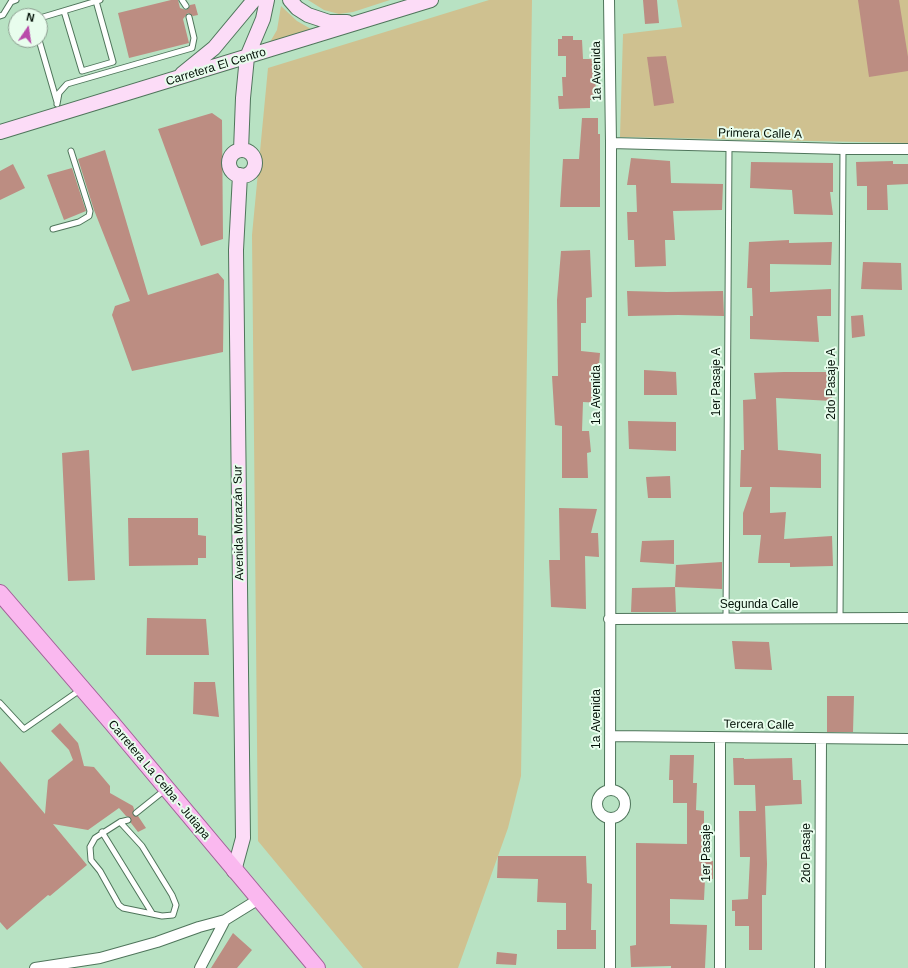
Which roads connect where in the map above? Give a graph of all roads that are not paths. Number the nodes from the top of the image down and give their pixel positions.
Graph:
1 (16, 0) edge
2 (182, 0) edge
3 (254, 0) edge
4 (267, 0) edge
5 (290, 0) edge
6 (431, 0) edge
7 (609, 0) edge
8 (98, 1) edge
9 (186, 6) dead end
10 (64, 10) junction
11 (48, 15) edge
12 (0, 16) edge
13 (189, 17) dead end
14 (363, 21) junction
15 (41, 48) edge
16 (247, 57) junction
17 (177, 79) junction
18 (59, 109) junction
19 (0, 132) edge
20 (611, 143) junction
21 (728, 147) junction
22 (843, 149) junction
23 (908, 149) edge
24 (241, 150) junction
25 (71, 151) dead end
26 (240, 175) junction
27 (53, 229) dead end
28 (0, 593) edge
29 (726, 618) junction
30 (840, 618) junction
31 (908, 618) edge
32 (609, 619) junction
33 (82, 689) junction
34 (0, 703) edge
35 (610, 736) junction
36 (720, 738) junction
37 (821, 738) junction
38 (908, 739) edge
39 (166, 789) junction
40 (610, 790) junction
41 (136, 813) dead end
42 (610, 818) junction
43 (128, 820) dead end
44 (120, 822) junction
45 (102, 832) junction
46 (234, 871) junction
47 (259, 899) junction
48 (152, 913) junction
49 (225, 920) junction
50 (35, 968) edge
51 (200, 968) edge
52 (317, 968) edge
53 (610, 968) edge
54 (720, 968) edge
55 (820, 968) edge

1 - 12 lane
2 - 9 lane
3 - 17 street
4 - 16 street
5 - 14 street
6 - 14 street, Carretera El Centro
7 - 20 street, 1a Avenida
8 - 10 lane
8 - 10 lane
10 - 11 lane
13 - 18 lane
14 - 16 street, Carretera El Centro
15 - 18 lane
16 - 17 street, Carretera El Centro
16 - 24 street
17 - 18 street, Carretera El Centro
18 - 19 street, Carretera El Centro
20 - 21 street, Primera Calle A
20 - 32 street, 1a Avenida
21 - 22 street, Primera Calle A
21 - 29 lane, 1er Pasaje A
22 - 23 street, Primera Calle A
22 - 30 lane, 2do Pasaje A
24 - 26 street
24 - 26 street
25 - 27 lane
26 - 46 street, Avenida Morazán Sur
28 - 33 main road, Carretera La Ceiba - Jutiapa
29 - 30 street, Segunda Calle
29 - 32 street, Segunda Calle
30 - 31 street, Segunda Calle
32 - 35 street, 1a Avenida
33 - 34 lane
33 - 39 main road, Carretera La Ceiba - Jutiapa
35 - 36 street, Tercera Calle
35 - 40 street, 1a Avenida
36 - 37 street, Tercera Calle
36 - 54 street, 1er Pasaje
37 - 38 street, Tercera Calle
37 - 55 street, 2do Pasaje
39 - 41 lane
39 - 46 main road, Carretera La Ceiba - Jutiapa
40 - 42 street
40 - 42 street
42 - 53 street
43 - 44 lane
44 - 45 lane
44 - 48 lane
45 - 48 lane
45 - 48 lane
46 - 47 main road, Carretera La Ceiba - Jutiapa
47 - 49 street
47 - 52 main road, Carretera La Ceiba - Jutiapa
49 - 50 street
49 - 51 street

